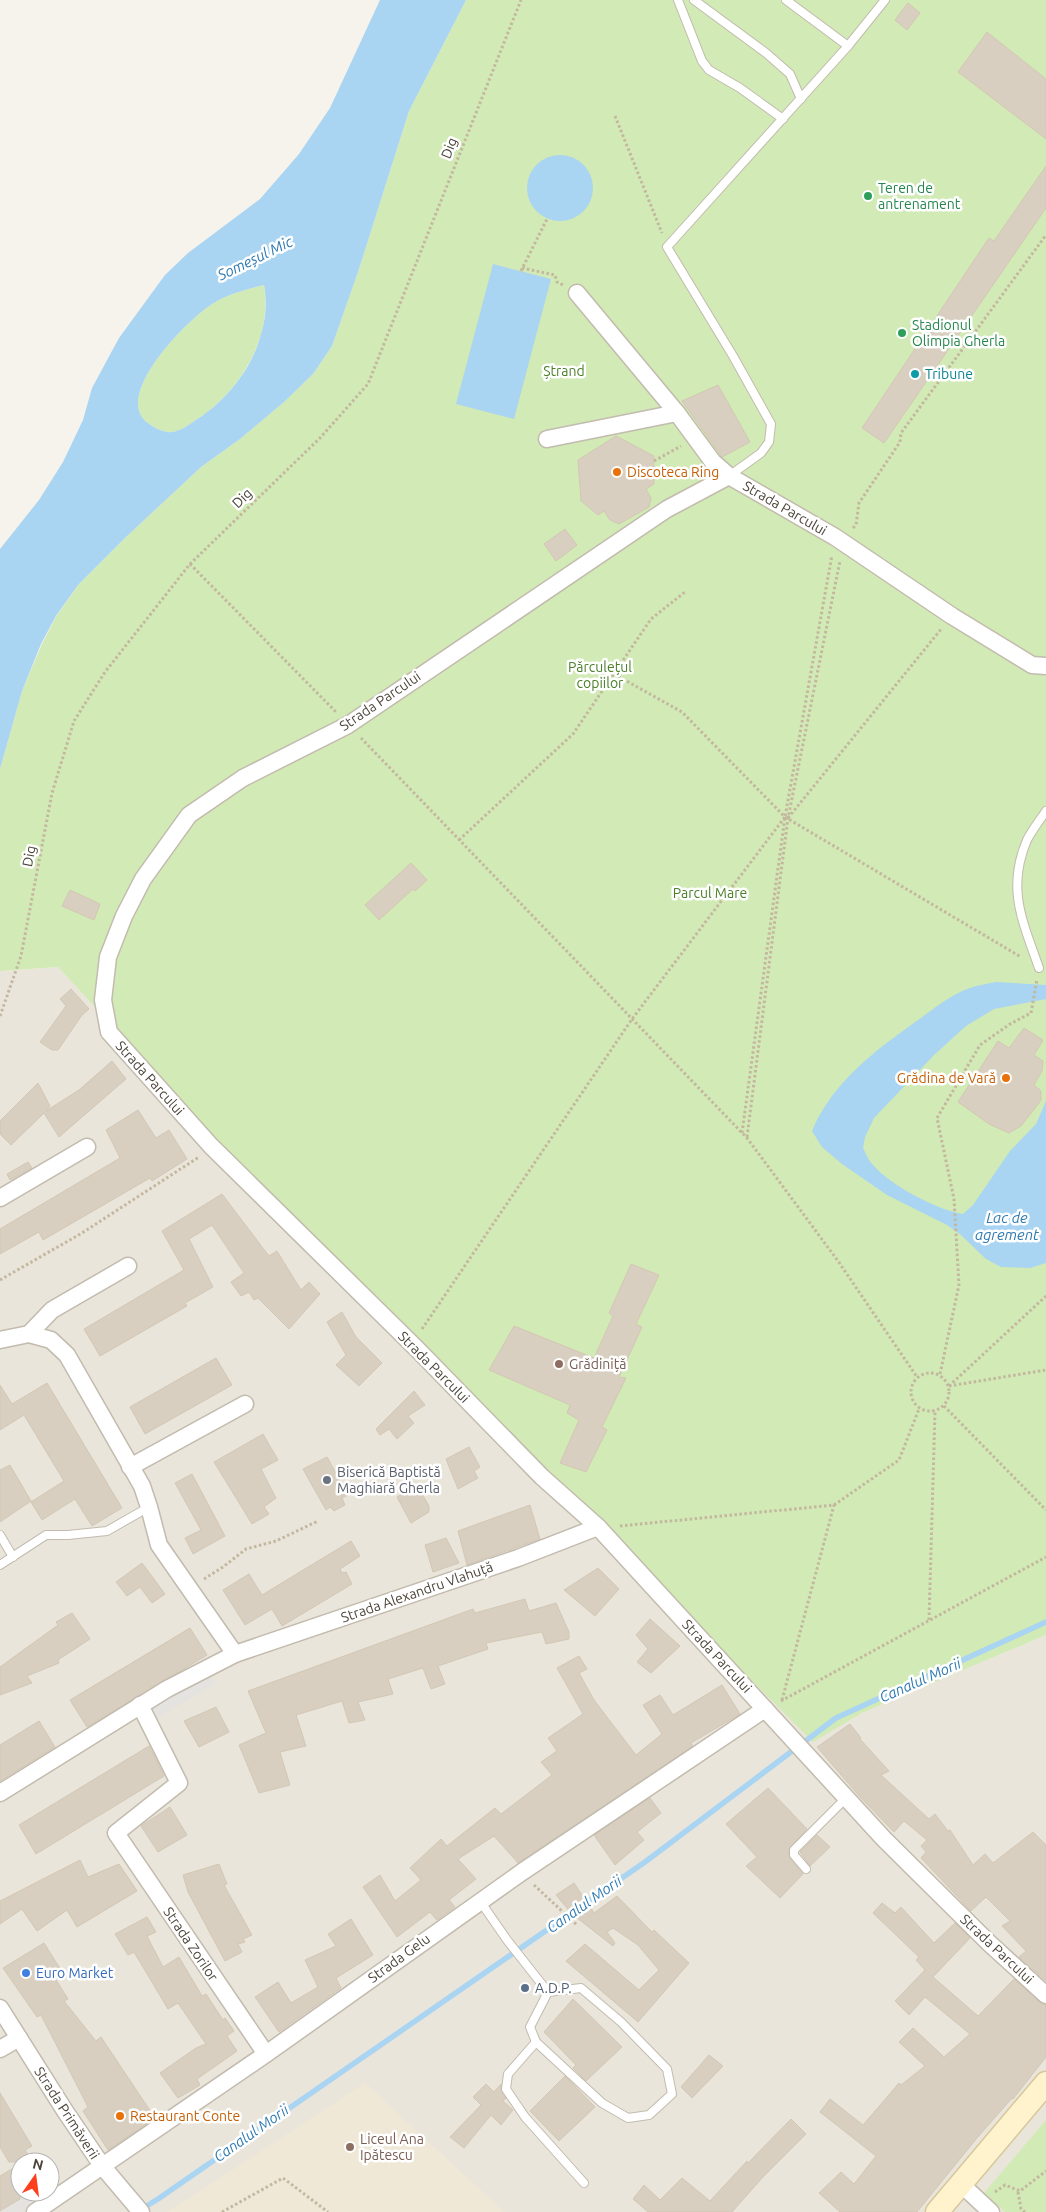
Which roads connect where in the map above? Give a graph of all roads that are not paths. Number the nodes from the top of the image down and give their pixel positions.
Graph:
1 (678, 0) edge
2 (694, 0) edge
3 (786, 0) edge
4 (885, 0) edge
5 (848, 46) junction
6 (801, 99) junction
7 (783, 119) junction
8 (577, 293) road end
9 (677, 413) junction
10 (547, 439) dead end
11 (729, 476) junction
12 (1046, 666) edge
13 (1046, 811) edge
14 (1039, 968) road end
15 (88, 1146) dead end
16 (0, 1198) edge
17 (128, 1266) dead end
18 (29, 1334) junction
19 (0, 1340) edge
20 (245, 1404) dead end
21 (130, 1467) junction
22 (150, 1507) junction
23 (598, 1527) junction
24 (0, 1535) edge
25 (13, 1557) junction
26 (0, 1565) edge
27 (235, 1654) junction
28 (140, 1705) junction
29 (765, 1709) junction
30 (0, 1793) edge
31 (846, 1798) junction
32 (806, 1869) dead end
33 (480, 1901) junction
34 (548, 1992) junction
35 (1046, 1995) edge
36 (0, 2008) edge
37 (19, 2038) junction
38 (536, 2042) junction
39 (0, 2049) edge
40 (266, 2054) junction
41 (1046, 2083) edge
42 (103, 2167) junction
43 (584, 2183) dead end
44 (962, 2184) junction
45 (986, 2207) edge
46 (35, 2212) edge
47 (141, 2212) edge
48 (937, 2212) edge

1 - 7 lane
2 - 6 lane
3 - 5 lane
4 - 5 lane
5 - 6 lane
6 - 7 lane
7 - 11 lane
8 - 9 street
9 - 10 street
9 - 11 street
11 - 12 street, Strada Parcului
11 - 23 street, Strada Parcului
13 - 14 lane
15 - 16 street
17 - 18 street
18 - 19 street
18 - 21 street
20 - 21 street
21 - 22 street
22 - 25 lane
22 - 27 street
23 - 27 street, Strada Alexandru Vlahuță
23 - 29 street, Strada Parcului
24 - 25 lane
25 - 26 lane
27 - 28 street, Strada Alexandru Vlahuță
28 - 30 street, Strada Alexandru Vlahuță
28 - 40 street, Strada Zorilor
29 - 31 street, Strada Parcului
29 - 33 street, Strada Gelu
31 - 32 lane
31 - 35 street, Strada Parcului
33 - 34 lane
33 - 40 street, Strada Gelu
34 - 38 lane
34 - 38 lane
36 - 37 street, Strada Primăverii
37 - 39 street
37 - 42 street, Strada Primăverii
38 - 43 lane
40 - 42 street, Strada Gelu
41 - 44 main road
42 - 46 street, Strada Gelu
42 - 47 street, Strada Primăverii
44 - 45 street
44 - 48 main road

